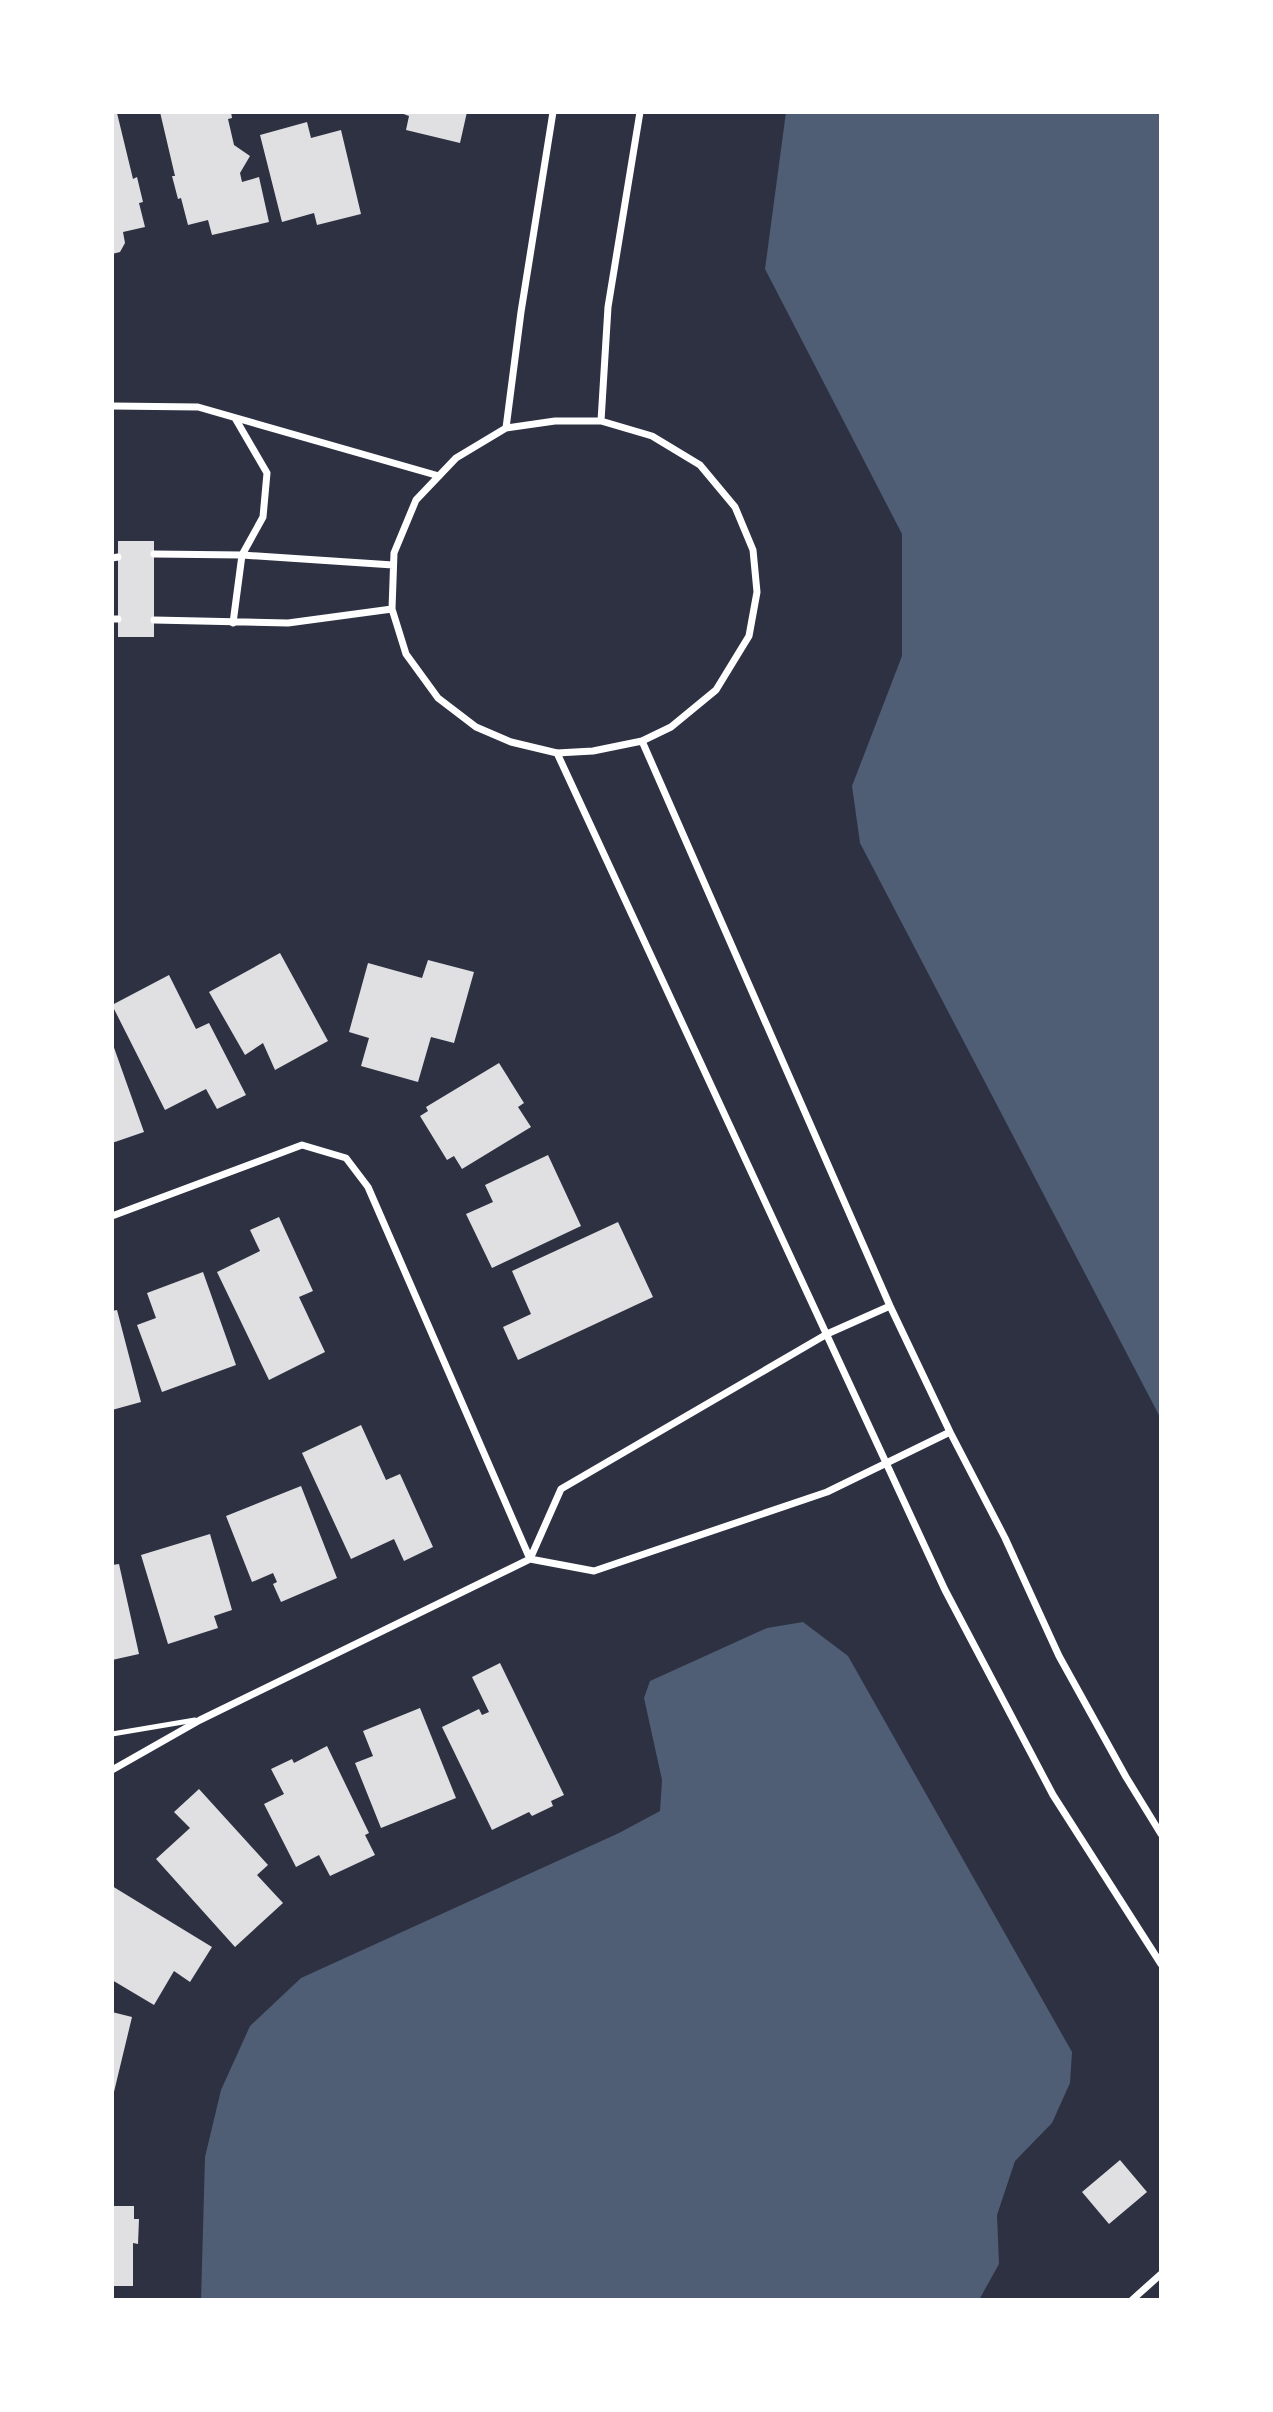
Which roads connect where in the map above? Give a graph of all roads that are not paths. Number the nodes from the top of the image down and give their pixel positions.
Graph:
1 (553, 112) edge
2 (640, 112) edge
3 (112, 406) edge
4 (235, 418) junction
5 (601, 421) junction
6 (506, 428) junction
7 (439, 476) junction
8 (154, 554) dead end
9 (242, 555) junction
10 (393, 565) junction
11 (392, 609) junction
12 (154, 620) dead end
13 (233, 623) junction
14 (642, 741) junction
15 (557, 753) junction
16 (112, 1216) edge
17 (890, 1306) junction
18 (827, 1334) junction
19 (950, 1432) junction
20 (888, 1464) junction
21 (530, 1559) junction
22 (200, 1720) junction
23 (112, 1734) edge
24 (112, 1770) edge
25 (1161, 1834) edge
26 (1161, 1964) edge
27 (1161, 2274) edge
28 (1132, 2300) edge

1 - 6 street
2 - 5 street
3 - 4 street
4 - 7 street
4 - 9 street
5 - 6 street
5 - 14 street
6 - 7 street
7 - 10 street
8 - 9 street
9 - 10 street
9 - 13 street
10 - 11 street
11 - 13 street
11 - 15 street
12 - 13 street
14 - 15 street
14 - 17 street
15 - 18 street
16 - 21 street
17 - 18 street
17 - 19 street
18 - 20 street
18 - 21 street
19 - 20 street
19 - 25 street
20 - 21 street
20 - 26 street
21 - 22 street
22 - 23 lane
22 - 24 street
27 - 28 street

